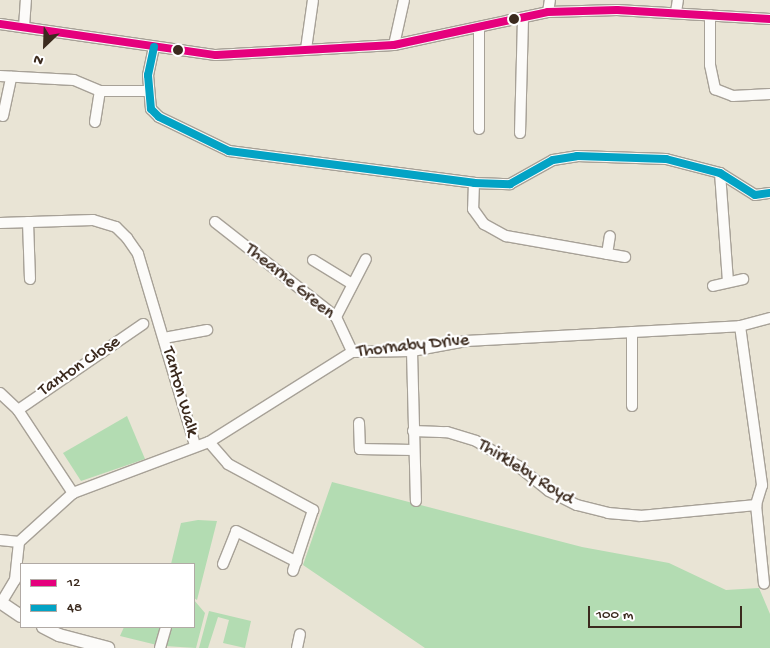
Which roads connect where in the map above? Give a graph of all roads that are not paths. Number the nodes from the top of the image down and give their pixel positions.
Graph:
1 (26, 0) edge
2 (313, 0) edge
3 (404, 0) edge
4 (550, 0) edge
5 (678, 0) edge
6 (548, 12) junction
7 (676, 12) junction
8 (710, 16) junction
9 (523, 18) junction
10 (770, 19) edge
11 (0, 24) edge
12 (24, 27) junction
13 (479, 28) junction
14 (394, 45) junction
15 (154, 47) junction
16 (306, 49) junction
17 (5, 77) edge
18 (148, 91) junction
19 (100, 92) junction
20 (770, 94) edge
21 (3, 116) dead end
22 (94, 122) dead end
23 (479, 129) dead end
24 (520, 133) dead end
25 (720, 173) junction
26 (474, 183) junction
27 (770, 193) edge
28 (28, 222) junction
29 (215, 222) dead end
30 (0, 223) edge
31 (610, 236) dead end
32 (607, 254) junction
33 (625, 257) dead end
34 (366, 258) dead end
35 (313, 260) dead end
36 (30, 279) dead end
37 (743, 280) dead end
38 (728, 282) junction
39 (352, 284) junction
40 (713, 286) dead end
41 (336, 317) junction
42 (770, 318) edge
43 (143, 324) dead end
44 (740, 326) junction
45 (207, 330) dead end
46 (632, 332) junction
47 (164, 338) junction
48 (412, 351) junction
49 (352, 352) junction
50 (0, 392) edge
51 (632, 406) dead end
52 (18, 410) junction
53 (359, 422) dead end
54 (414, 430) junction
55 (209, 442) junction
56 (194, 445) junction
57 (413, 450) junction
58 (73, 493) junction
59 (416, 501) dead end
60 (756, 505) junction
61 (0, 540) edge
62 (19, 542) junction
63 (223, 564) dead end
64 (764, 584) dead end
65 (0, 602) edge
66 (20, 615) edge
67 (45, 628) edge
68 (166, 628) edge
69 (300, 634) dead end
70 (108, 648) edge
71 (160, 648) edge
72 (297, 648) edge

1 - 12 street
2 - 16 street
3 - 14 street
4 - 6 street
5 - 7 street
6 - 7 street
6 - 9 street
7 - 8 street
8 - 10 street
8 - 20 street
9 - 13 street
9 - 24 street
11 - 12 street
12 - 15 street
13 - 14 street
13 - 23 street
14 - 16 street
15 - 16 street
15 - 18 street
17 - 19 street
17 - 21 street
18 - 19 street
18 - 26 street
19 - 22 street
25 - 26 street
25 - 27 street
25 - 38 street
26 - 32 street
28 - 30 street
28 - 36 street
28 - 47 street, Tanton Walk
29 - 41 street, Thearne Green
31 - 32 street
32 - 33 street
34 - 39 street
35 - 39 street
37 - 38 street
38 - 40 street
39 - 41 street
41 - 49 street, Thearne Green
42 - 44 street, Thornaby Drive
43 - 52 street, Tanton Close
44 - 46 street, Thornaby Drive
44 - 60 street
45 - 47 street, Tanton Walk
46 - 48 street, Thornaby Drive
46 - 51 street
47 - 56 street, Tanton Walk
48 - 49 street, Thornaby Drive
48 - 54 street
49 - 55 street, Thornaby Drive
50 - 52 street
52 - 58 street
53 - 57 street
54 - 57 street
54 - 60 street, Thirkleby Royd
55 - 56 street, Thornaby Drive
55 - 63 street
56 - 58 street, Thornaby Drive
57 - 59 street
58 - 62 street, Thornaby Drive
60 - 64 street
61 - 62 street
62 - 65 street
65 - 66 street
67 - 70 street
68 - 71 street
69 - 72 street

